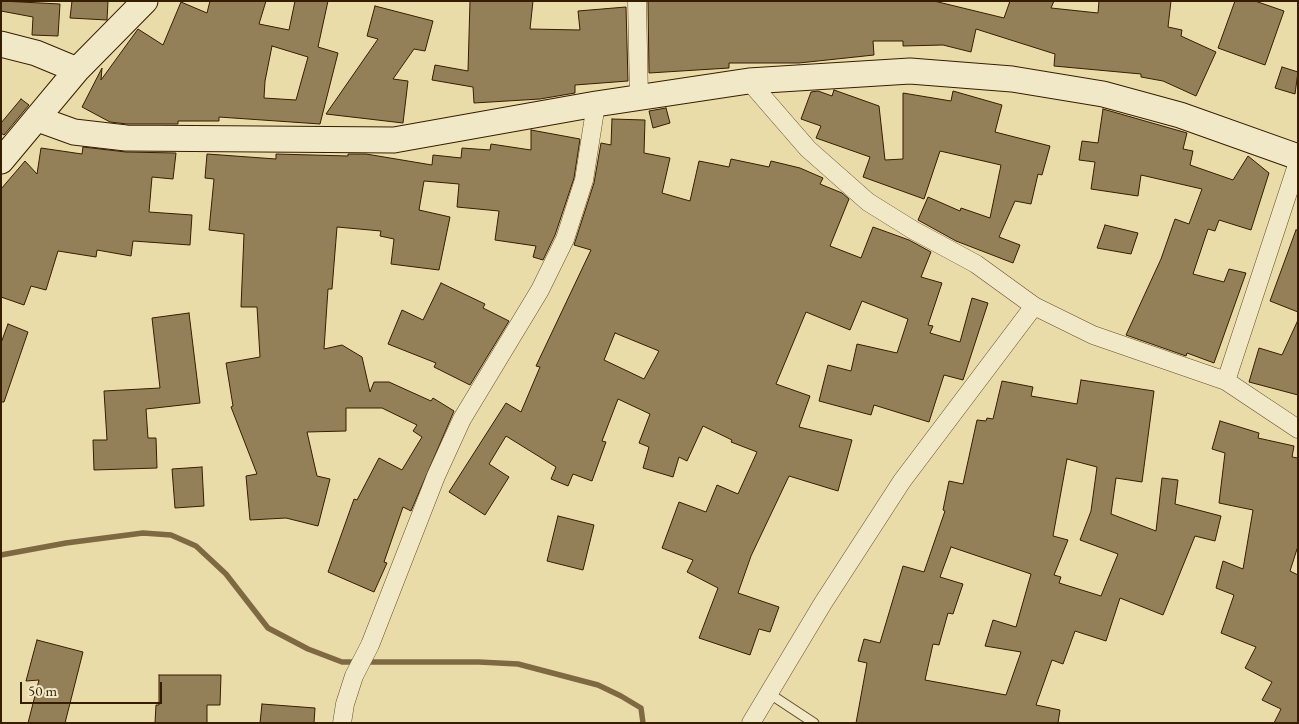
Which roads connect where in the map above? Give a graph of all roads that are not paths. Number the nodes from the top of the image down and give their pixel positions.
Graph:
1 (145, 1) edge
2 (637, 1) edge
3 (1, 44) edge
4 (78, 70) junction
5 (750, 81) junction
6 (640, 97) junction
7 (596, 104) junction
8 (38, 119) junction
9 (1298, 157) edge
10 (1, 161) edge
11 (1298, 162) edge
12 (1034, 306) junction
13 (1226, 381) junction
14 (1298, 429) edge
15 (770, 694) junction
16 (342, 723) edge
17 (751, 723) edge
18 (814, 723) edge

1 - 4 street
2 - 6 street
3 - 4 street
4 - 8 street
5 - 6 street
5 - 9 street
5 - 12 street
6 - 7 street
7 - 8 street
7 - 16 street
8 - 10 street
11 - 13 street
12 - 13 street
12 - 15 street
13 - 14 street
15 - 17 street
15 - 18 lane

